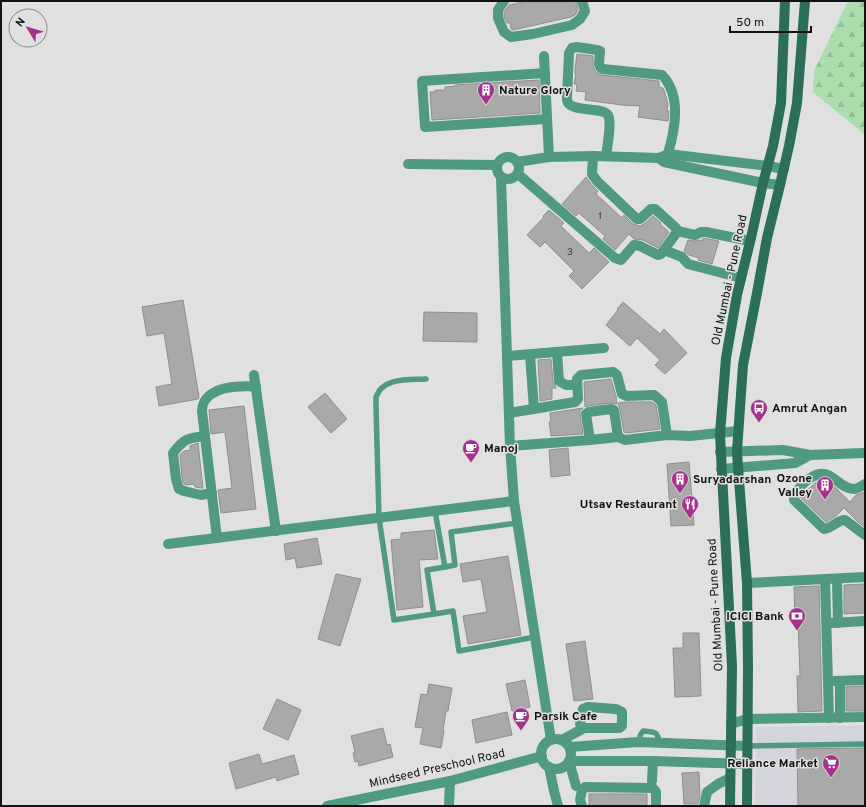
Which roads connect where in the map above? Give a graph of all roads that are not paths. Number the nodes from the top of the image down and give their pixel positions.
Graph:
1 (504, 1) edge
2 (582, 1) edge
3 (785, 1) edge
4 (805, 1) edge
5 (544, 56) dead end
6 (545, 73) junction
7 (547, 119) junction
8 (593, 156) junction
9 (606, 156) junction
10 (663, 156) junction
11 (549, 157) junction
12 (518, 162) junction
13 (408, 164) dead end
14 (497, 164) junction
15 (768, 166) junction
16 (784, 169) junction
17 (518, 174) junction
18 (501, 178) junction
19 (763, 183) junction
20 (780, 185) junction
21 (677, 231) junction
22 (750, 241) junction
23 (664, 250) junction
24 (741, 278) junction
25 (604, 348) dead end
26 (557, 352) junction
27 (530, 355) junction
28 (507, 356) junction
29 (254, 375) dead end
30 (426, 379) dead end
31 (577, 385) junction
32 (256, 386) junction
33 (534, 408) junction
34 (509, 413) junction
35 (738, 431) junction
36 (720, 434) junction
37 (204, 436) junction
38 (667, 436) junction
39 (618, 437) junction
40 (590, 440) junction
41 (510, 446) junction
42 (737, 451) junction
43 (720, 452) junction
44 (865, 453) edge
45 (810, 455) junction
46 (826, 455) junction
47 (738, 467) junction
48 (721, 469) junction
49 (826, 473) junction
50 (865, 484) edge
51 (212, 493) junction
52 (514, 500) junction
53 (435, 511) junction
54 (379, 518) junction
55 (517, 523) junction
56 (276, 531) junction
57 (865, 535) edge
58 (217, 538) junction
59 (168, 544) dead end
60 (445, 568) junction
61 (865, 577) edge
62 (837, 578) junction
63 (825, 579) junction
64 (747, 583) junction
65 (434, 614) junction
66 (865, 621) edge
67 (838, 623) junction
68 (826, 624) junction
69 (535, 637) junction
70 (865, 680) edge
71 (840, 681) junction
72 (828, 682) junction
73 (829, 718) junction
74 (840, 718) junction
75 (865, 718) edge
76 (747, 719) junction
77 (731, 724) junction
78 (584, 728) dead end
79 (551, 740) junction
80 (566, 744) junction
81 (865, 744) edge
82 (730, 746) junction
83 (747, 746) junction
84 (542, 756) junction
85 (569, 761) junction
86 (656, 761) junction
87 (730, 764) junction
88 (747, 764) junction
89 (549, 767) junction
90 (730, 778) junction
91 (450, 781) junction
92 (655, 781) dead end
93 (576, 786) dead end
94 (338, 805) edge
95 (327, 806) edge
96 (449, 806) edge
97 (558, 806) edge
98 (582, 806) edge
99 (656, 806) edge
100 (704, 806) edge
101 (730, 806) edge
102 (746, 806) edge

1 - 2 street
3 - 15 main road, Old Mumbai - Pune Road
4 - 16 main road
5 - 6 street
6 - 7 street
6 - 7 street
7 - 11 street
8 - 9 street
8 - 11 street
8 - 21 street
9 - 10 street
9 - 10 street
10 - 15 street
10 - 19 street
11 - 12 street
12 - 14 street
12 - 17 street
13 - 14 street
14 - 18 street
15 - 16 street
15 - 19 main road, Old Mumbai - Pune Road
16 - 20 main road
17 - 18 street
17 - 23 street
18 - 28 street
19 - 20 street
19 - 22 main road, Old Mumbai - Pune Road
20 - 35 main road
21 - 22 street
21 - 23 street
22 - 24 main road, Old Mumbai - Pune Road
23 - 24 street
24 - 36 main road, Old Mumbai - Pune Road
25 - 26 street
26 - 27 street
26 - 31 street
27 - 28 street
27 - 33 street
28 - 34 street
29 - 32 street
30 - 54 lane
31 - 33 street
31 - 38 street
32 - 37 street
32 - 56 street
33 - 34 street
34 - 41 street
35 - 36 street
35 - 42 main road
36 - 38 street
36 - 43 main road, Old Mumbai - Pune Road
37 - 51 street
37 - 51 street
38 - 39 street
39 - 40 street
39 - 40 street
40 - 41 street
41 - 52 street
42 - 43 street
42 - 45 street
42 - 47 main road
43 - 48 main road, Old Mumbai - Pune Road
44 - 46 street
45 - 46 street
45 - 47 street
46 - 49 street
47 - 48 street
47 - 64 main road
48 - 77 main road, Old Mumbai - Pune Road
49 - 50 street
49 - 57 street
51 - 58 street
52 - 53 street
52 - 55 street
53 - 54 street
53 - 60 lane
54 - 56 street
54 - 65 lane
55 - 60 lane
55 - 69 street
56 - 58 street
58 - 59 street
60 - 65 lane
61 - 62 street
62 - 63 street
62 - 67 street
63 - 64 street
63 - 68 street
64 - 76 main road
65 - 69 lane
66 - 67 street
67 - 68 street
68 - 72 street
69 - 79 street
70 - 71 street
71 - 72 street
71 - 74 street
72 - 73 street
73 - 74 street
73 - 76 street
74 - 75 street
76 - 77 street
76 - 83 main road
77 - 82 main road, Old Mumbai - Pune Road
78 - 80 street
79 - 80 street
79 - 84 street
80 - 82 street
80 - 85 street
81 - 83 lane
82 - 83 street
82 - 87 main road, Old Mumbai - Pune Road
83 - 88 main road
84 - 89 street
84 - 91 street, Mindseed Preschool Road
85 - 86 street
85 - 89 street
85 - 93 street
86 - 87 street
86 - 92 street
87 - 88 street
87 - 90 main road, Old Mumbai - Pune Road
88 - 102 main road
89 - 97 street
90 - 100 street
90 - 101 main road, Old Mumbai - Pune Road
91 - 94 street, Mindseed Preschool Road
91 - 96 street
94 - 95 street, Mindseed Preschool Road
98 - 99 street

